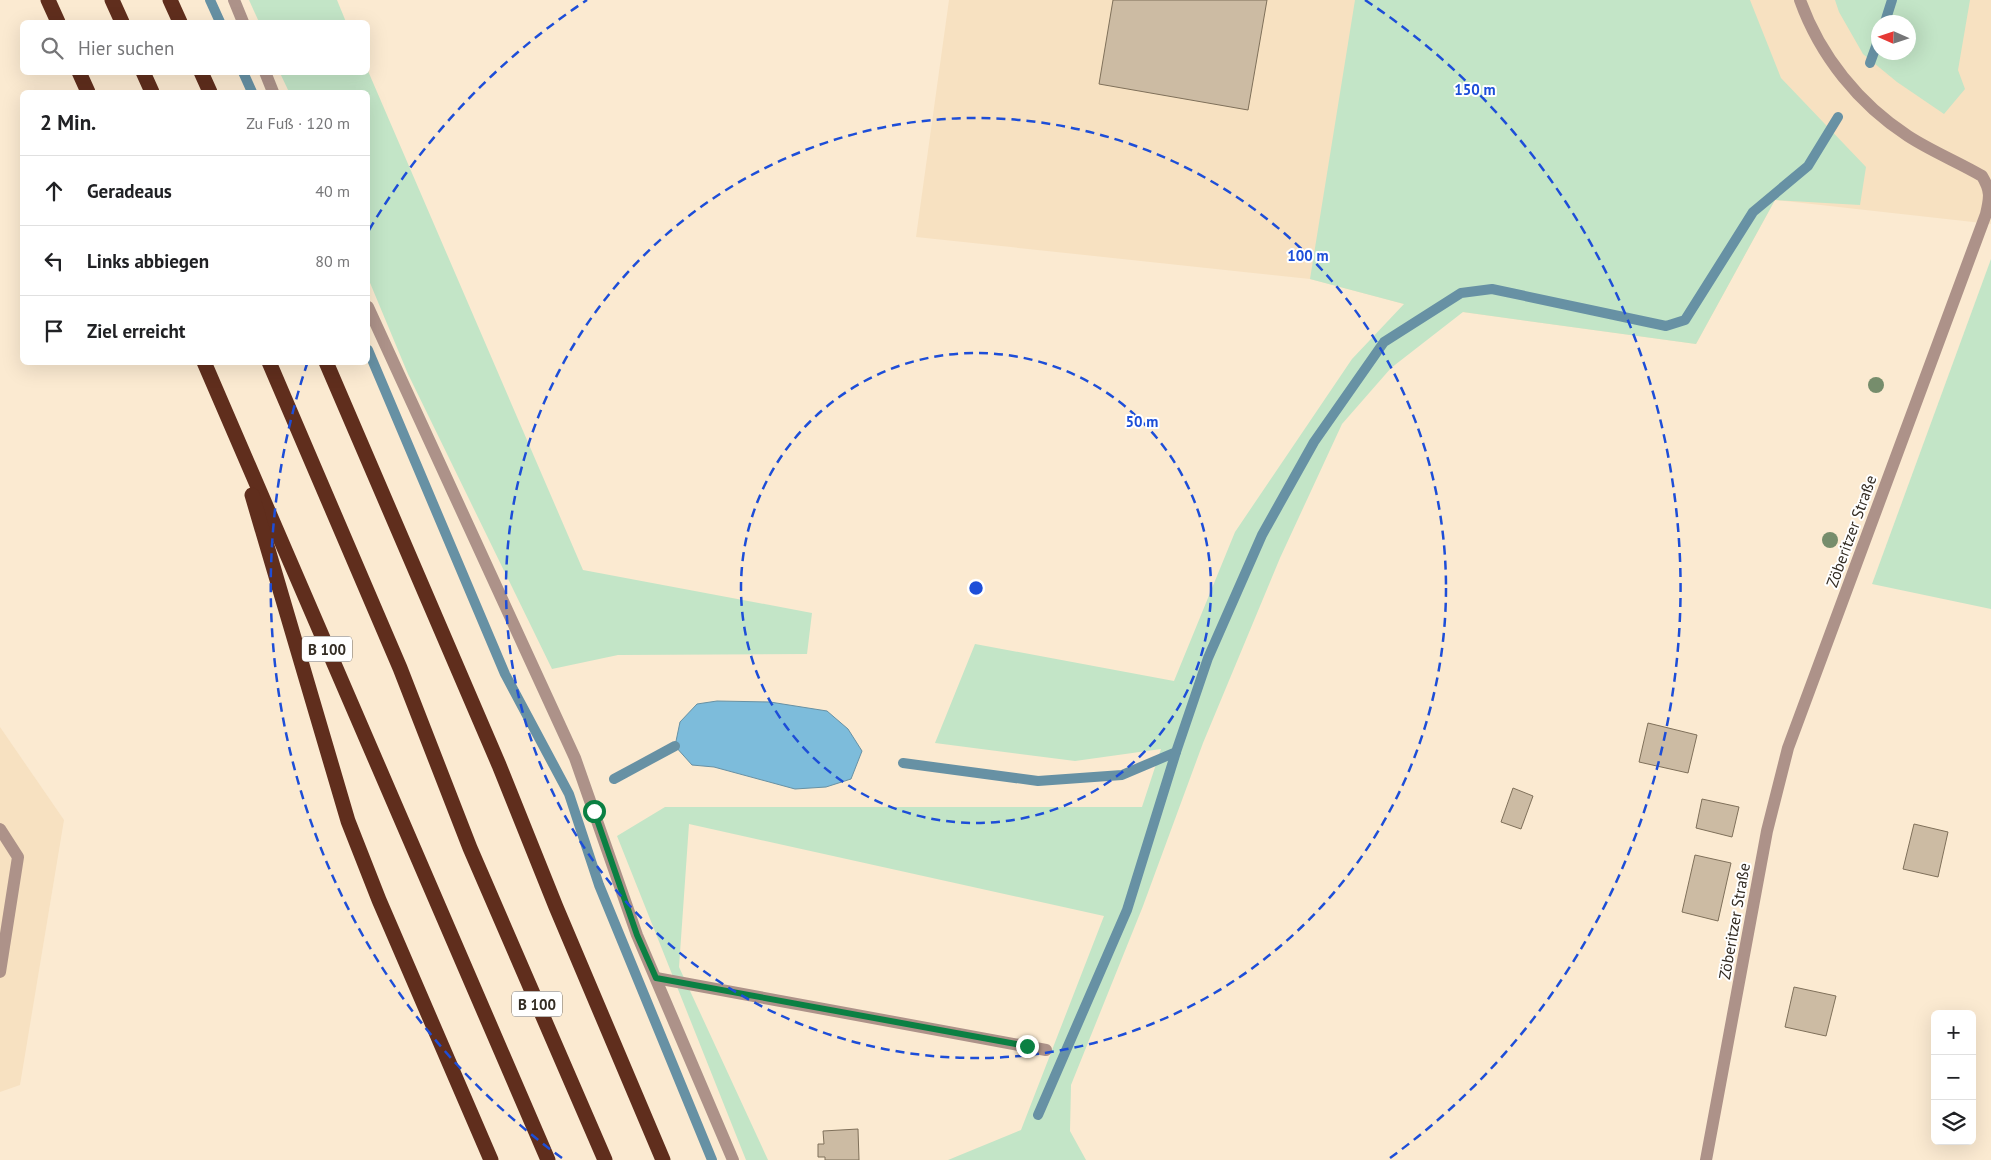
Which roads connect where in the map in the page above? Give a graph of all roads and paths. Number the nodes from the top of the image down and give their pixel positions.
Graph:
1 (48, 0) edge
2 (112, 0) edge
3 (170, 0) edge
4 (234, 0) edge
5 (1800, 0) edge
6 (57, 20) edge
7 (121, 20) edge
8 (179, 20) edge
9 (242, 20) edge
10 (80, 75) edge
11 (144, 75) edge
12 (202, 75) edge
13 (266, 75) edge
14 (87, 90) edge
15 (151, 90) edge
16 (209, 90) edge
17 (273, 90) edge
18 (370, 311) edge
19 (205, 365) edge
20 (270, 365) edge
21 (327, 365) edge
22 (232, 429) junction
23 (0, 829) edge
24 (0, 972) edge
25 (656, 978) junction
26 (1046, 1050) dead end
27 (491, 1160) edge
28 (548, 1160) edge
29 (605, 1160) edge
30 (663, 1160) edge
31 (733, 1160) edge
32 (1706, 1160) edge

1 - 6 highway
2 - 7 highway
3 - 8 highway
4 - 9 street
5 - 32 street, Zöberitzer Straße
10 - 14 highway
11 - 15 highway
12 - 16 highway
13 - 17 street
18 - 25 street
19 - 22 highway, B 100
20 - 29 highway, B 100
21 - 30 highway
22 - 27 highway
22 - 28 highway, B 100
23 - 24 street
25 - 26 street
25 - 31 street

